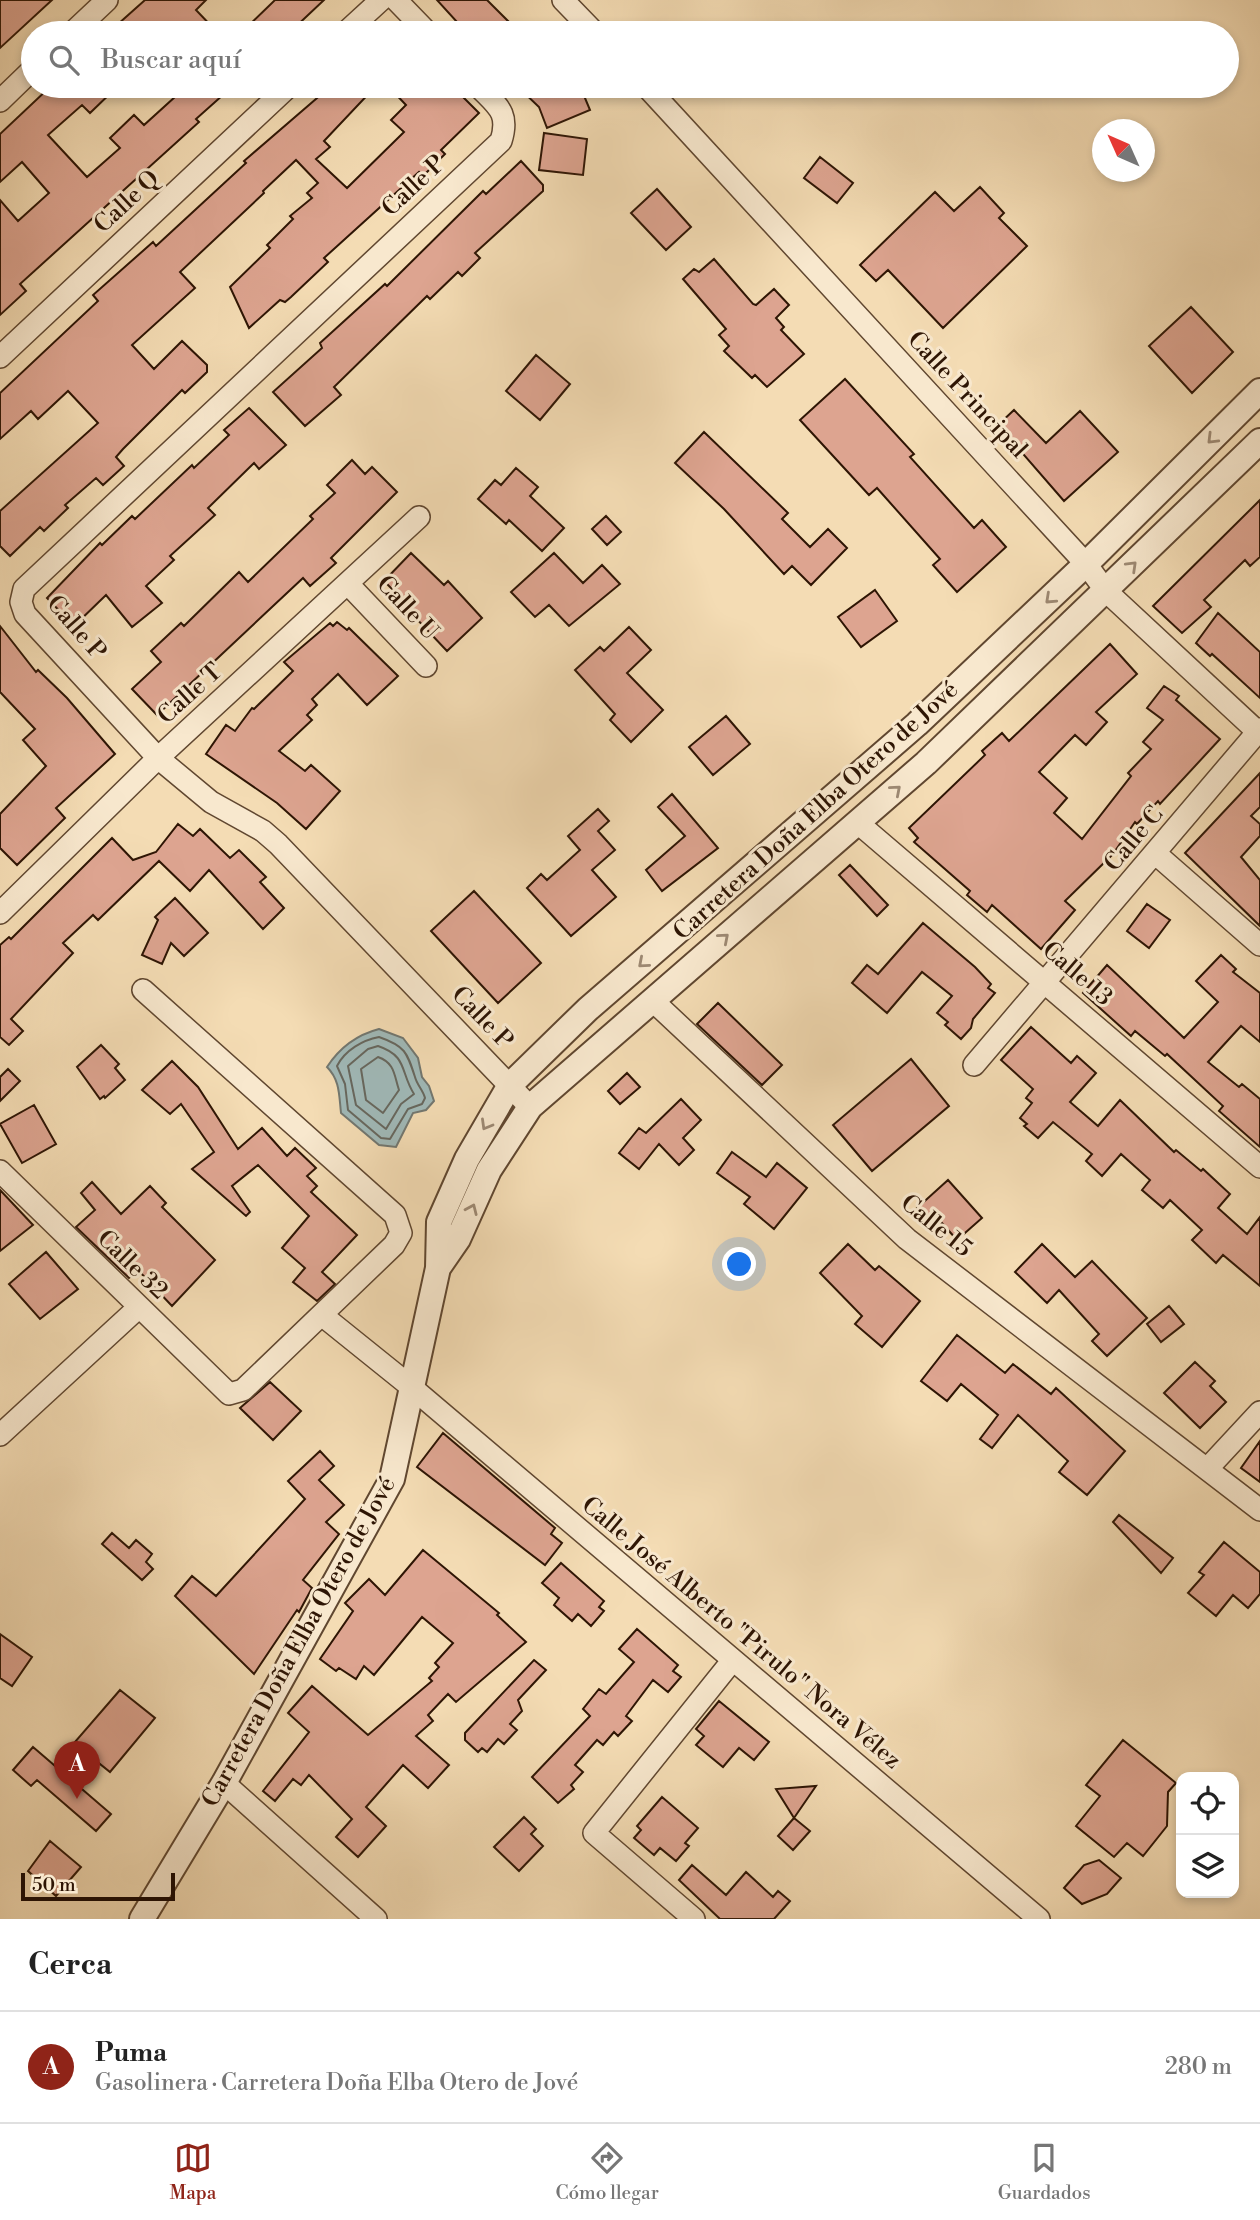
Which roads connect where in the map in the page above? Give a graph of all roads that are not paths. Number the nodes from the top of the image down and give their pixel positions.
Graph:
1 (107, 0) edge
2 (381, 0) edge
3 (396, 0) edge
4 (563, 0) edge
5 (85, 21) edge
6 (358, 21) edge
7 (416, 21) edge
8 (583, 21) edge
9 (21, 81) edge
10 (276, 98) edge
11 (490, 98) edge
12 (657, 98) edge
13 (0, 101) edge
14 (0, 357) edge
15 (1260, 391) edge
16 (1260, 441) edge
17 (419, 517) dead end
18 (1086, 564) junction
19 (349, 585) junction
20 (1106, 591) junction
21 (426, 666) dead end
22 (1259, 732) edge
23 (158, 758) junction
24 (858, 822) junction
25 (1156, 854) junction
26 (1, 911) edge
27 (1260, 945) edge
28 (1047, 982) junction
29 (143, 990) dead end
30 (652, 1000) junction
31 (974, 1065) dead end
32 (510, 1085) junction
33 (530, 1107) junction
34 (1260, 1167) edge
35 (0, 1171) edge
36 (438, 1268) junction
37 (138, 1308) junction
38 (323, 1315) junction
39 (410, 1386) junction
40 (1260, 1412) edge
41 (0, 1435) edge
42 (1208, 1468) junction
43 (1260, 1510) edge
44 (732, 1661) junction
45 (224, 1783) junction
46 (142, 1919) edge
47 (376, 1919) edge
48 (694, 1919) edge
49 (1039, 1919) edge

1 - 5 street
2 - 6 street
3 - 7 street
4 - 8 street
9 - 13 street
10 - 14 street, Calle Q
11 - 23 street, Calle P
12 - 18 street, Calle Principal
15 -> 18 street, Carretera Doña Elba Otero de Jové
20 -> 16 street, Carretera Doña Elba Otero de Jové
17 - 19 street, Calle T
18 - 20 street, Calle Principal
18 -> 32 street, Carretera Doña Elba Otero de Jové
19 - 21 street, Calle U
19 - 23 street, Calle T
20 - 22 street, Calle Principal
24 -> 20 street, Carretera Doña Elba Otero de Jové
22 - 25 street, Calle C
23 - 26 street, Calle T
23 - 32 street, Calle P
24 - 28 street, Calle 13
30 -> 24 street, Carretera Doña Elba Otero de Jové
25 - 27 street
25 - 28 street, Calle C
28 - 31 street, Calle C
28 - 34 street, Calle 13
29 - 38 street
30 - 33 street, Carretera Doña Elba Otero de Jové
30 - 42 street, Calle 15
32 - 33 street, Calle P
32 -> 36 street, Carretera Doña Elba Otero de Jové
36 -> 33 street, Carretera Doña Elba Otero de Jové
35 - 37 street, Calle 32
36 - 39 street, Carretera Doña Elba Otero de Jové
37 - 38 street, Calle 32
37 - 41 street
38 - 39 street, Calle José Alberto "Pirulo" Nora Vélez
39 - 44 street, Calle José Alberto "Pirulo" Nora Vélez
39 - 45 street, Carretera Doña Elba Otero de Jové
40 - 42 street
42 - 43 street, Calle 15
44 - 48 street
44 - 49 street, Calle José Alberto "Pirulo" Nora Vélez
45 - 46 street, Carretera Doña Elba Otero de Jové
45 - 47 street

